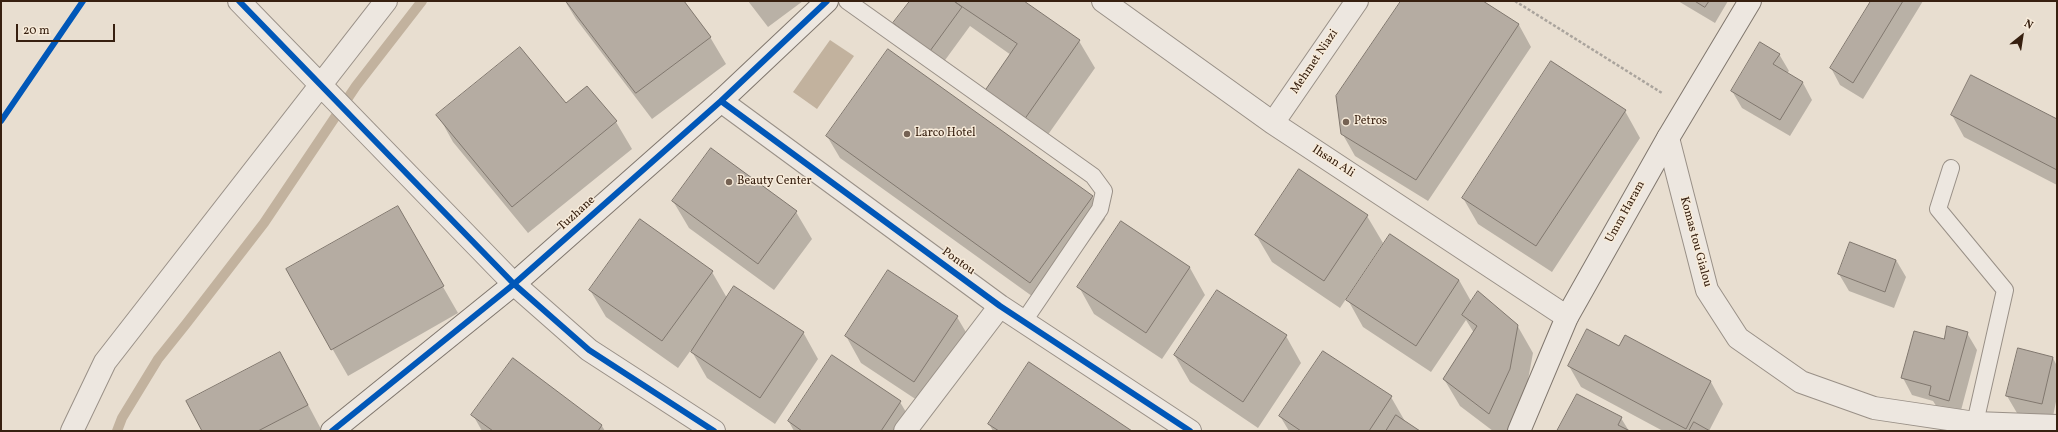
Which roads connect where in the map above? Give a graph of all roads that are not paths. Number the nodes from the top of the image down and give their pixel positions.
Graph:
1 (239, 1) edge
2 (386, 1) edge
3 (826, 1) edge
4 (847, 1) edge
5 (1103, 1) edge
6 (1357, 1) edge
7 (1750, 1) edge
8 (326, 89) junction
9 (721, 101) junction
10 (1274, 123) junction
11 (1668, 138) junction
12 (1951, 168) dead end
13 (514, 284) junction
14 (1000, 306) junction
15 (1567, 317) junction
16 (1024, 321) junction
17 (1975, 423) junction
18 (2057, 426) edge
19 (72, 431) edge
20 (332, 431) edge
21 (714, 431) edge
22 (905, 431) edge
23 (1190, 431) edge
24 (1519, 431) edge

1 - 8 street
2 - 8 street
3 - 9 street, Tuzhane
4 - 16 lane
5 - 10 street, Ihsan Ali
6 - 10 street, Mehmet Niazi
7 - 11 street, Umm Haram
8 - 13 street
8 - 19 street
9 - 13 street, Tuzhane
9 - 14 street, Pontou
10 - 15 street, Ihsan Ali
11 - 15 street, Umm Haram
11 - 17 street, Komas tou Gialou
12 - 17 lane
13 - 20 street, Tuzhane
13 - 21 street
14 - 16 street, Pontou
14 - 22 street
15 - 24 street, Umm Haram
16 - 23 street, Pontou
17 - 18 street, Komas tou Gialou

